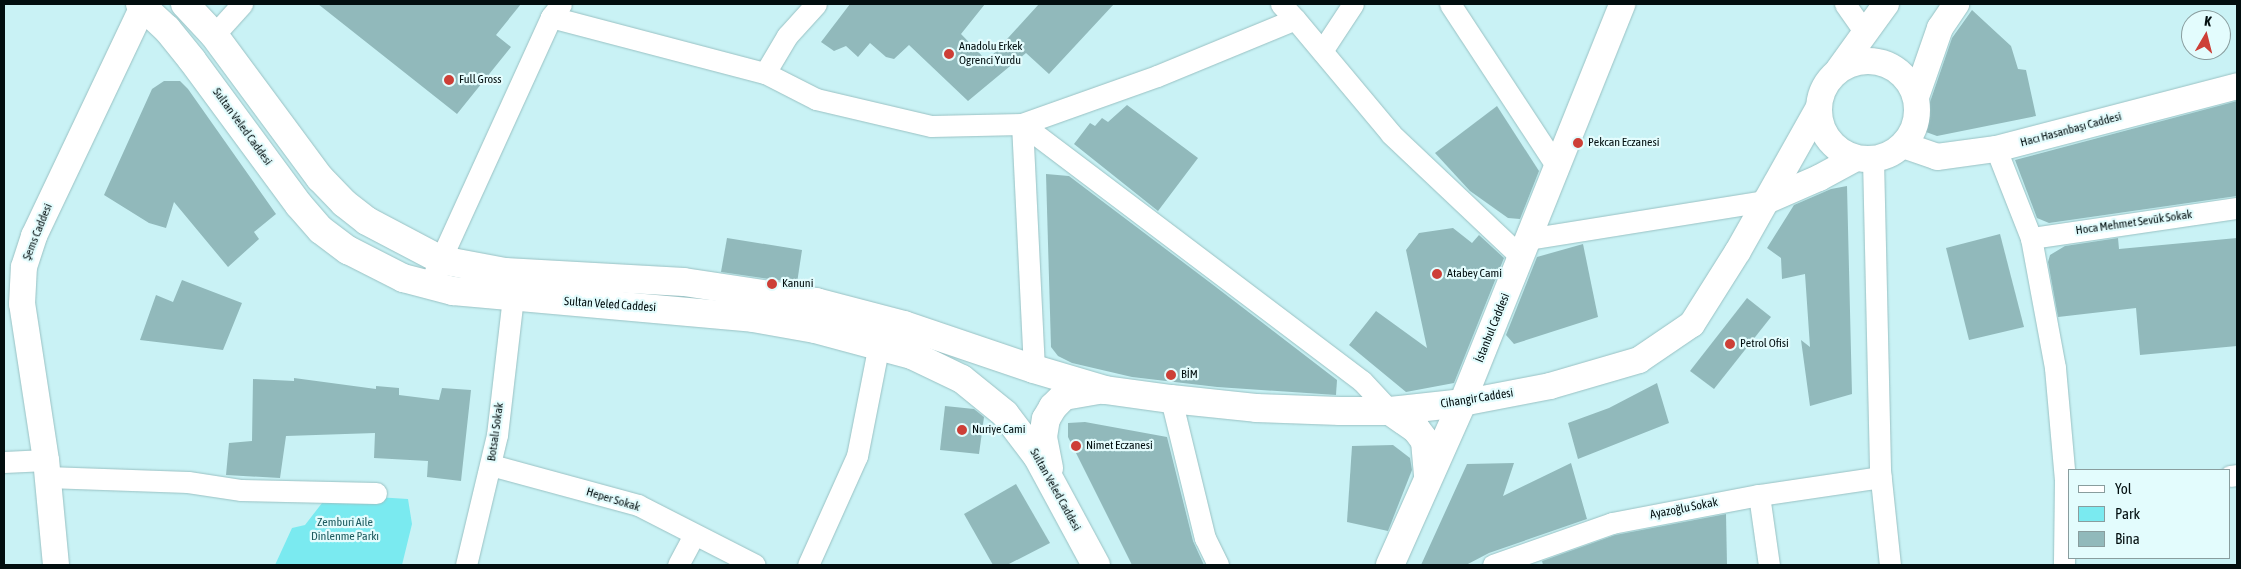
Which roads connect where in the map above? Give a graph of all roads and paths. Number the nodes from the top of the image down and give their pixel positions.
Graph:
1 (185, 4) edge
2 (242, 4) edge
3 (816, 4) edge
4 (1353, 4) edge
5 (1450, 4) edge
6 (1622, 4) edge
7 (1845, 4) edge
8 (1886, 4) edge
9 (1951, 4) edge
10 (1956, 4) edge
11 (141, 5) edge
12 (556, 10) edge
13 (1288, 12) edge
14 (1940, 28) junction
15 (1865, 33) junction
16 (214, 35) junction
17 (1322, 51) junction
18 (1839, 69) junction
19 (765, 73) junction
20 (2237, 86) edge
21 (1916, 97) junction
22 (1818, 109) junction
23 (1022, 124) junction
24 (1903, 145) junction
25 (1996, 149) junction
26 (1864, 159) junction
27 (1557, 167) junction
28 (1766, 202) junction
29 (2237, 208) edge
30 (2031, 238) junction
31 (1525, 248) junction
32 (441, 260) junction
33 (429, 286) junction
34 (512, 297) junction
35 (879, 344) junction
36 (1034, 370) junction
37 (1105, 390) junction
38 (1171, 399) junction
39 (1462, 403) junction
40 (1390, 411) junction
41 (4, 462) edge
42 (492, 464) junction
43 (46, 468) junction
44 (1428, 476) junction
45 (1881, 477) junction
46 (2067, 479) edge
47 (1056, 490) junction
48 (376, 493) dead end
49 (1759, 494) junction
50 (694, 534) junction
51 (1518, 560) edge
52 (56, 565) edge
53 (466, 565) edge
54 (678, 565) edge
55 (755, 565) edge
56 (808, 565) edge
57 (1096, 565) edge
58 (1218, 565) edge
59 (1390, 565) edge
60 (1493, 565) edge
61 (1769, 565) edge
62 (1890, 565) edge
63 (2064, 565) edge

1 - 16 main road, Sultan Veled Caddesi
2 - 16 street
3 - 19 street
4 - 17 street
5 - 27 street
6 - 27 street, İstanbul Caddesi
7 - 15 street
8 - 15 street, Cihangir Caddesi
9 - 14 street
10 - 14 street
11 - 33 main road, Sultan Veled Caddesi
11 - 43 street, Şems Caddesi
12 - 19 street
12 - 32 street
13 - 17 street
13 - 23 street
14 - 21 street
15 - 18 street, Cihangir Caddesi
16 - 32 main road, Sultan Veled Caddesi
17 - 31 street
18 - 21 street
18 - 22 street, Cihangir Caddesi
19 - 23 street
20 - 25 street, Hacı Hasanbaşı Caddesi
21 - 24 street
22 - 26 street
22 - 28 street, Cihangir Caddesi
23 - 36 street
23 - 40 street
24 - 25 street, Hacı Hasanbaşı Caddesi
24 - 26 street
25 - 30 street
26 - 28 street
26 - 45 street
27 - 31 street, İstanbul Caddesi
28 - 31 street
28 - 39 street, Cihangir Caddesi
29 - 30 street, Hoca Mehmet Sevük Sokak
30 - 46 street
31 - 39 street, İstanbul Caddesi
32 - 33 street
32 - 36 main road, Sultan Veled Caddesi
33 - 34 main road, Sultan Veled Caddesi
34 - 35 main road, Sultan Veled Caddesi
34 - 42 street, Botsalı Sokak
35 - 47 main road, Sultan Veled Caddesi
35 - 56 street
36 - 37 main road, Sultan Veled Caddesi
37 - 38 main road, Cihangir Caddesi
37 - 47 main road
38 - 40 main road, Cihangir Caddesi
38 - 58 street
39 - 40 main road, Cihangir Caddesi
39 - 44 main road, İstanbul Caddesi
40 - 44 main road
41 - 43 street
42 - 50 street, Heper Sokak
42 - 53 street, Botsalı Sokak
43 - 48 street
43 - 52 street, Şems Caddesi
44 - 59 main road, İstanbul Caddesi
45 - 49 street, Ayazoğlu Sokak
45 - 62 street
46 - 63 street
47 - 57 main road, Sultan Veled Caddesi
49 - 51 street, Ayazoğlu Sokak
49 - 61 street
50 - 54 street
50 - 55 street, Heper Sokak
51 - 60 street, Ayazoğlu Sokak

